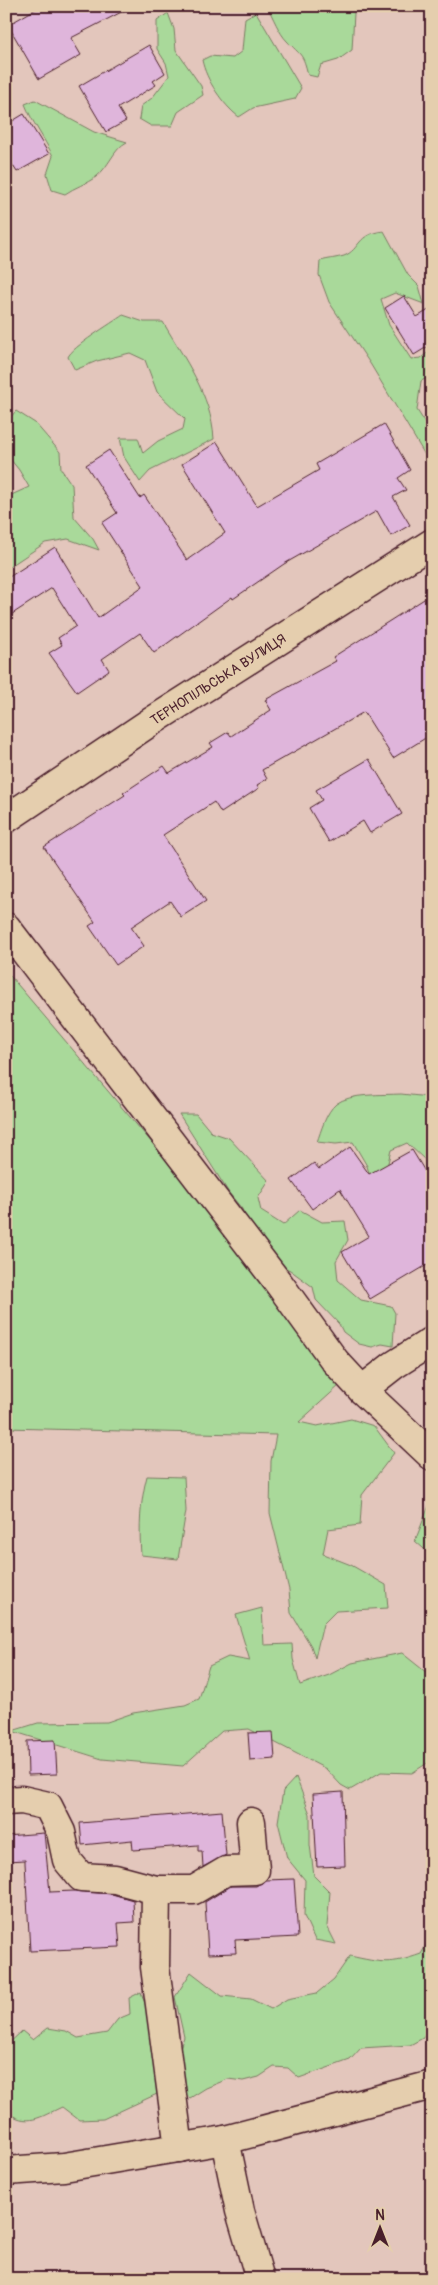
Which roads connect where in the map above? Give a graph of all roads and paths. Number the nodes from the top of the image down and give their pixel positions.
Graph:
1 (432, 544) edge
2 (6, 819) edge
3 (6, 927) edge
4 (432, 1341) edge
5 (362, 1390) junction
6 (432, 1456) edge
7 (6, 1801) edge
8 (251, 1822) dead end
9 (156, 1890) junction
10 (432, 2085) edge
11 (225, 2140) junction
12 (180, 2148) junction
13 (6, 2171) edge
14 (260, 2279) edge

1 - 2 main road, ТЕРНОПІЛЬСЬКА ВУЛИЦЯ
3 - 5 main road
4 - 5 main road
5 - 6 main road
7 - 9 main road
8 - 9 main road
9 - 12 main road
10 - 11 main road
11 - 12 main road
11 - 14 main road
12 - 13 main road

